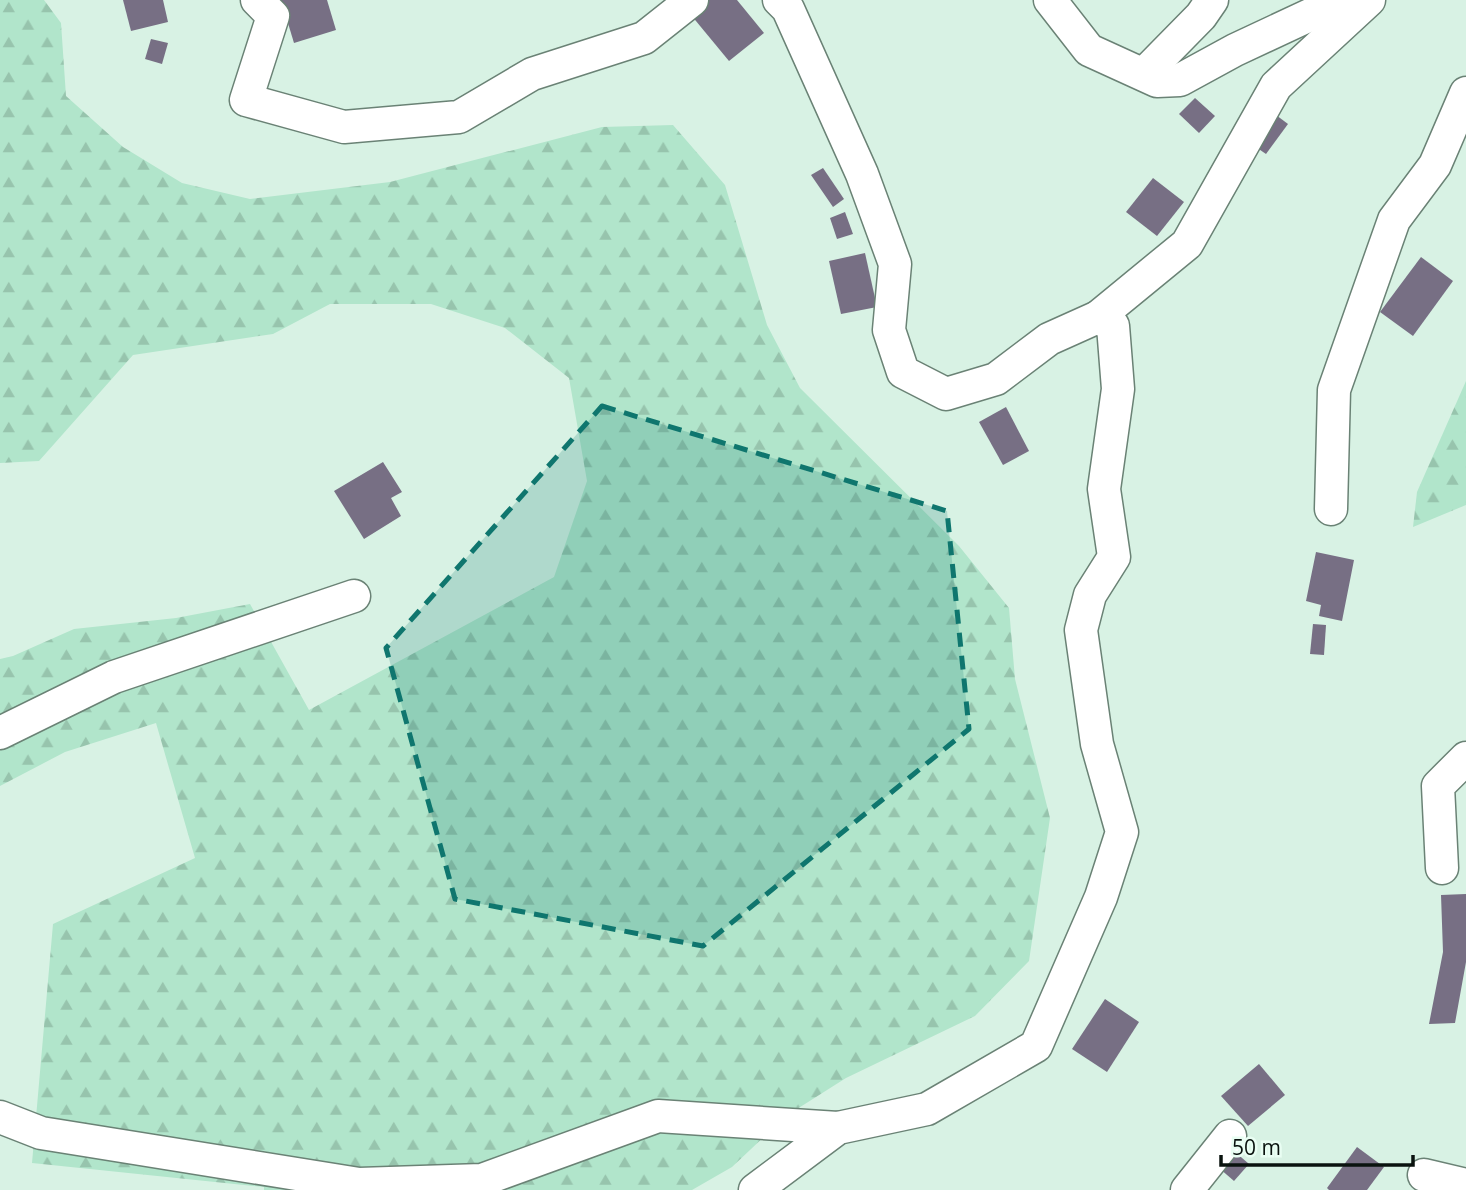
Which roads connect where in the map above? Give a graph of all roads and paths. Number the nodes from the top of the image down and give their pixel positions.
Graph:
1 (257, 0) edge
2 (691, 0) edge
3 (779, 0) edge
4 (1050, 0) edge
5 (1212, 0) edge
6 (1342, 0) edge
7 (1369, 0) edge
8 (1144, 74) junction
9 (1466, 93) edge
10 (1098, 317) junction
11 (1331, 509) dead end
12 (354, 596) dead end
13 (0, 733) edge
14 (1466, 758) edge
15 (1442, 868) dead end
16 (0, 1117) edge
17 (838, 1128) junction
18 (1230, 1136) dead end
19 (1424, 1175) dead end
20 (1466, 1185) edge
21 (755, 1190) edge
22 (1187, 1190) edge

1 - 2 street
3 - 10 street
4 - 8 street
5 - 8 street
6 - 8 street
7 - 10 street
9 - 11 street
10 - 17 street
12 - 13 street
14 - 15 street
16 - 17 street
17 - 21 street
18 - 22 street
19 - 20 street

